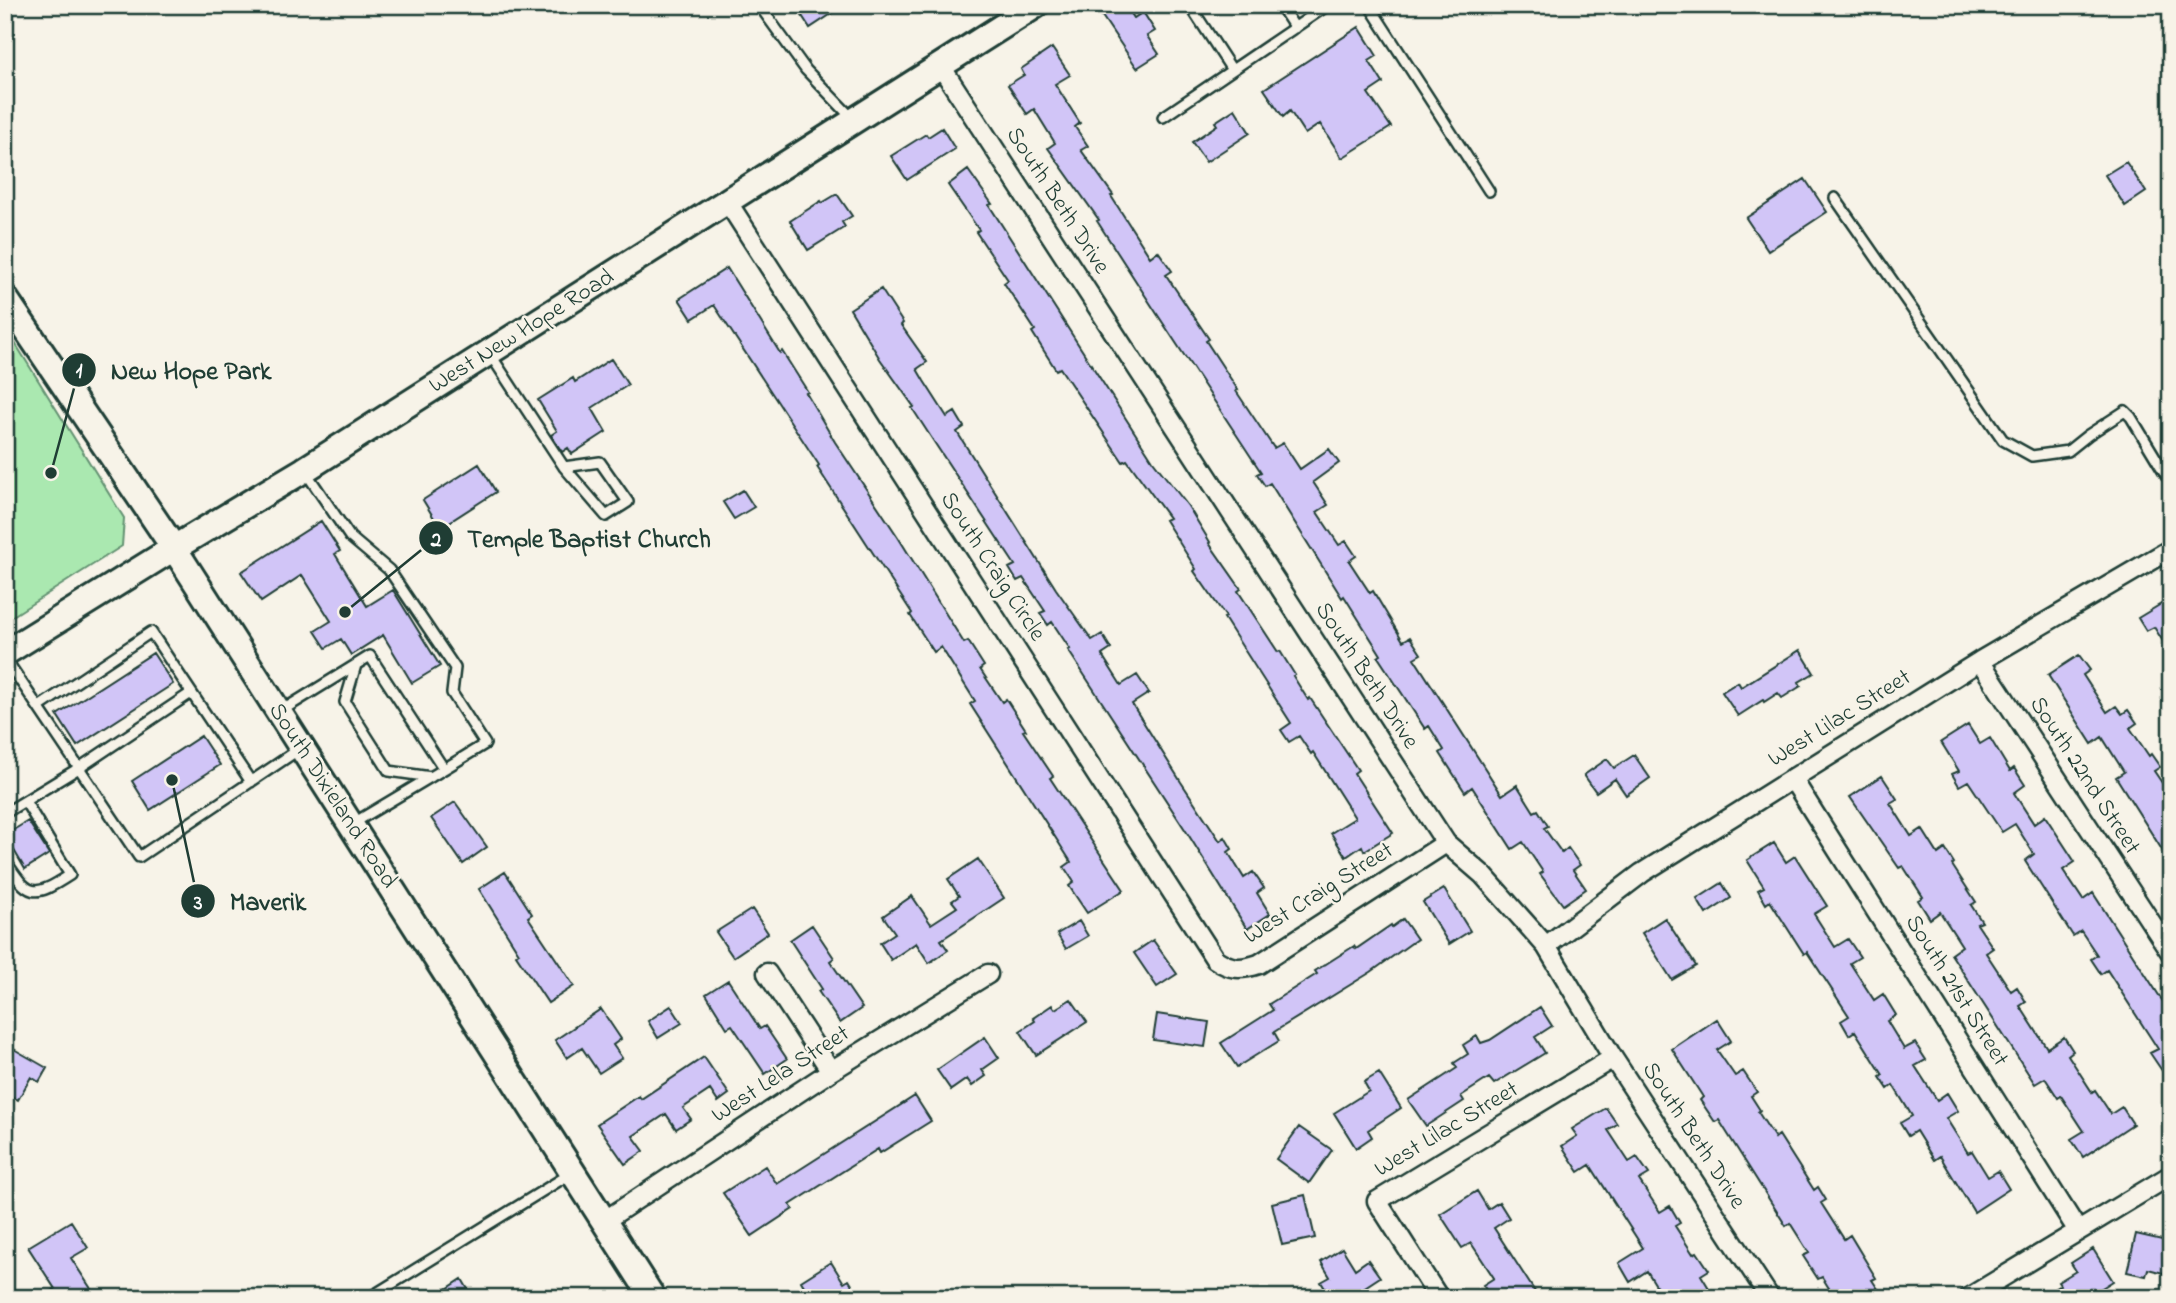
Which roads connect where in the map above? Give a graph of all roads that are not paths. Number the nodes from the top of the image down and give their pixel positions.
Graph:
1 (759, 5) edge
2 (1036, 5) edge
3 (1200, 5) edge
4 (1280, 5) edge
5 (1328, 5) edge
6 (1369, 5) edge
7 (1295, 28) junction
8 (940, 65) junction
9 (1232, 70) junction
10 (1163, 117) dead end
11 (854, 120) junction
12 (1489, 191) dead end
13 (1835, 198) dead end
14 (727, 201) junction
15 (5, 298) edge
16 (489, 352) junction
17 (564, 467) junction
18 (304, 470) junction
19 (2171, 483) edge
20 (174, 548) junction
21 (2171, 549) edge
22 (5, 655) edge
23 (1980, 661) junction
24 (356, 665) junction
25 (191, 693) junction
26 (39, 708) junction
27 (279, 712) junction
28 (301, 748) junction
29 (79, 768) junction
30 (443, 769) junction
31 (431, 777) junction
32 (1792, 778) junction
33 (251, 782) junction
34 (25, 801) junction
35 (5, 813) edge
36 (351, 825) junction
37 (1446, 843) junction
38 (5, 860) edge
39 (1546, 946) junction
40 (2171, 953) edge
41 (1215, 959) joint
42 (767, 973) dead end
43 (988, 974) dead end
44 (1613, 1058) junction
45 (831, 1071) junction
46 (573, 1173) junction
47 (2171, 1175) edge
48 (604, 1221) junction
49 (2078, 1231) junction
50 (369, 1298) edge
51 (653, 1298) edge
52 (1439, 1298) edge
53 (1770, 1298) edge
54 (1968, 1298) edge

1 - 11 lane
2 - 8 main road, West New Hope Road
3 - 9 lane
4 - 7 lane
5 - 7 lane
6 - 12 lane
7 - 9 lane
8 - 11 main road, West New Hope Road
8 - 37 street, South Beth Drive
9 - 10 lane
11 - 14 main road, West New Hope Road
13 - 19 lane
14 - 16 main road, West New Hope Road
14 - 41 street, South Craig Circle
15 - 20 main road, South Dixieland Road
16 - 17 lane
16 - 18 main road, West New Hope Road
17 - 17 lane
18 - 20 main road, West New Hope Road
18 - 30 lane
20 - 22 main road, West New Hope Road
20 - 27 main road, South Dixieland Road
21 - 23 street, West Lilac Street
22 - 26 lane
23 - 32 street, West Lilac Street
23 - 40 street, South 22nd Street
24 - 27 lane
24 - 30 lane
24 - 31 lane
25 - 26 lane
25 - 29 lane
25 - 33 lane
26 - 29 lane
27 - 28 main road, South Dixieland Road
28 - 33 lane
28 - 36 main road, South Dixieland Road
29 - 33 lane
29 - 34 lane
30 - 31 lane
31 - 36 lane
32 - 39 street, West Lilac Street
32 - 49 street, South 21st Street
34 - 35 lane
34 - 38 lane
36 - 46 main road, South Dixieland Road
37 - 39 street, South Beth Drive
37 - 41 street, West Craig Street
39 - 44 street, South Beth Drive
42 - 45 street
43 - 45 street, West Lela Street
44 - 52 street, West Lilac Street
44 - 53 street, South Beth Drive
45 - 48 street, West Lela Street
46 - 48 main road, South Dixieland Road
46 - 50 lane
47 - 49 street
48 - 51 main road, South Dixieland Road
49 - 54 street

